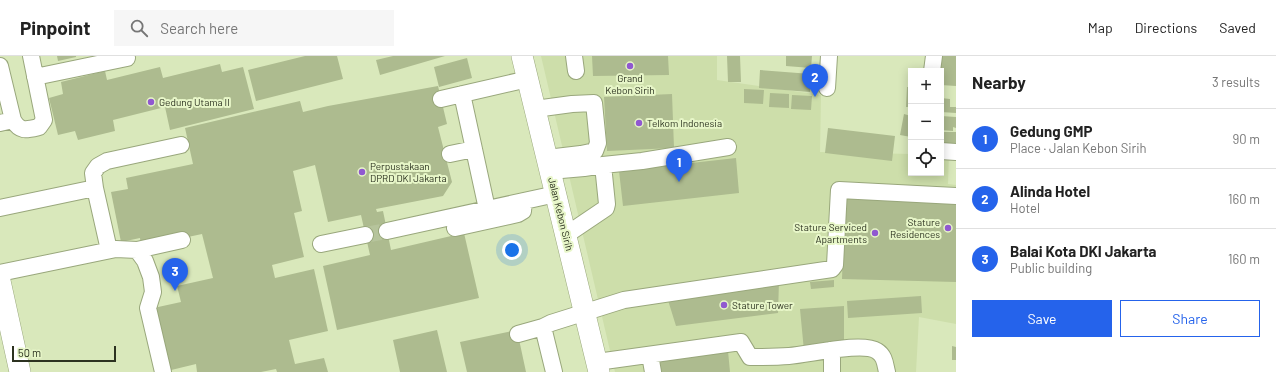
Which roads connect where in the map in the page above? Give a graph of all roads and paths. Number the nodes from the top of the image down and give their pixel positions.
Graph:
1 (30, 56) edge
2 (522, 56) edge
3 (829, 56) edge
4 (934, 56) edge
5 (127, 58) dead end
6 (0, 66) edge
7 (932, 68) edge
8 (35, 77) junction
9 (528, 80) junction
10 (827, 88) dead end
11 (462, 94) junction
12 (441, 100) dead end
13 (535, 109) junction
14 (6, 121) edge
15 (181, 145) dead end
16 (728, 147) dead end
17 (474, 149) junction
18 (944, 151) edge
19 (956, 152) edge
20 (450, 154) dead end
21 (549, 165) junction
22 (603, 165) junction
23 (96, 188) junction
24 (556, 194) junction
25 (956, 196) edge
26 (524, 201) junction
27 (0, 208) edge
28 (487, 209) junction
29 (455, 228) dead end
30 (387, 231) tunnel mouth
31 (366, 235) tunnel mouth
32 (566, 235) junction
33 (182, 240) dead end
34 (321, 244) dead end
35 (109, 250) junction
36 (137, 250) junction
37 (0, 273) edge
38 (0, 281) edge
39 (585, 312) junction
40 (543, 327) junction
41 (518, 334) dead end
42 (830, 350) junction
43 (650, 355) junction
44 (598, 367) edge
45 (20, 372) edge
46 (163, 372) edge
47 (554, 372) edge
48 (653, 372) edge
49 (832, 372) edge
50 (887, 372) edge

1 - 8 street
2 - 9 main road, Jalan Kebon Sirih
3 - 10 street
4 - 7 street
5 - 8 street
6 - 14 street
8 - 14 street
9 - 11 street
9 - 13 main road, Jalan Kebon Sirih
11 - 12 street
11 - 17 street
13 - 21 main road, Jalan Kebon Sirih
13 - 21 street
15 - 23 street
16 - 22 street
17 - 20 street
17 - 28 street
18 - 19 street
21 - 22 street
21 - 24 main road, Jalan Kebon Sirih
22 - 32 street
23 - 27 street
23 - 35 street
24 - 26 street
24 - 32 main road, Jalan Kebon Sirih
25 - 39 street
26 - 28 street
26 - 29 street
28 - 30 street
31 - 34 street
32 - 39 main road, Jalan Kebon Sirih
33 - 36 street
35 - 36 street
35 - 37 street
36 - 46 street
38 - 45 main road
39 - 40 street
39 - 44 main road, Jalan Kebon Sirih
40 - 41 street
40 - 47 street
42 - 43 street
42 - 49 street
42 - 50 street
43 - 44 street
43 - 48 street

